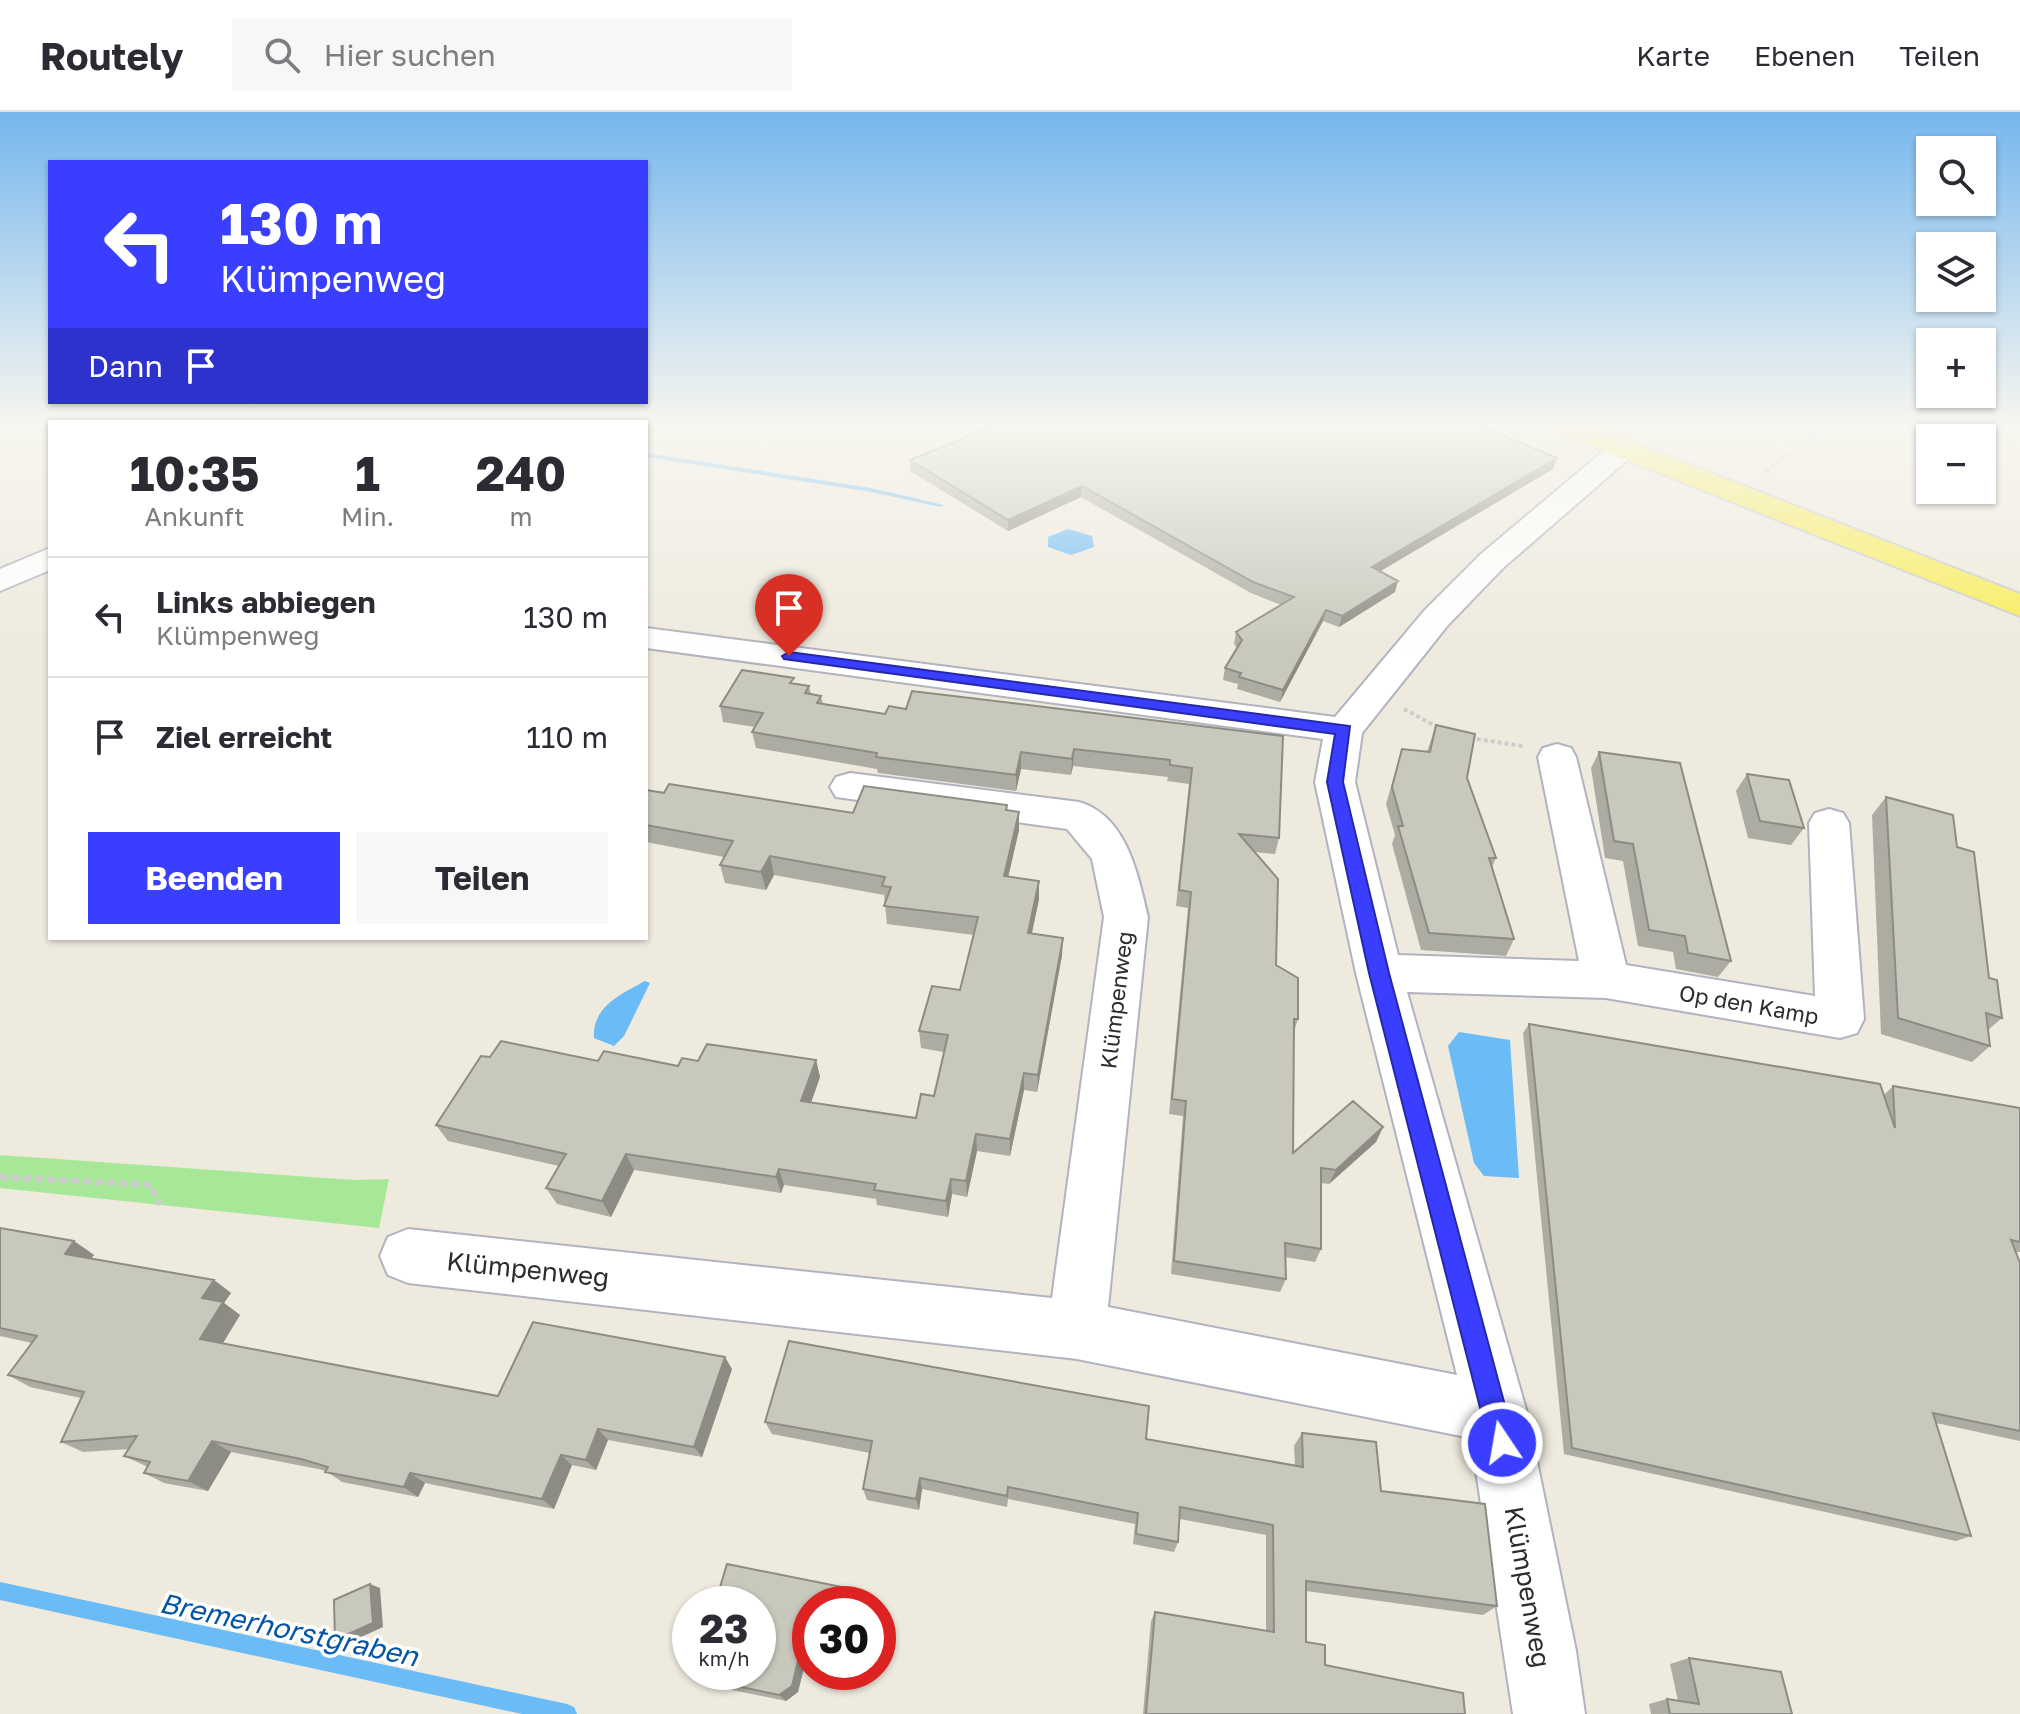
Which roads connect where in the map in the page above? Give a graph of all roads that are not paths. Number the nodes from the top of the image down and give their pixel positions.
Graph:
1 (1562, 501) edge
2 (1753, 501) edge
3 (48, 545) edge
4 (0, 549) edge
5 (48, 559) edge
6 (0, 581) edge
7 (2020, 606) edge
8 (648, 638) edge
9 (1344, 730) junction
10 (1557, 757) road end
11 (850, 787) dead end
12 (1829, 823) dead end
13 (1379, 973) junction
14 (1606, 980) junction
15 (408, 1256) dead end
16 (1077, 1330) junction
17 (1497, 1413) junction
18 (1549, 1714) edge

1 - 9 street, Klümpenweg
2 - 7 main road
3 - 4 street
5 - 6 street
8 - 9 street
9 - 13 street, Klümpenweg
10 - 14 street
11 - 16 street, Klümpenweg
12 - 14 street, Op den Kamp
13 - 14 street, Op den Kamp
13 - 17 street, Klümpenweg
15 - 16 street, Klümpenweg
16 - 17 street, Klümpenweg
17 - 18 street, Klümpenweg

